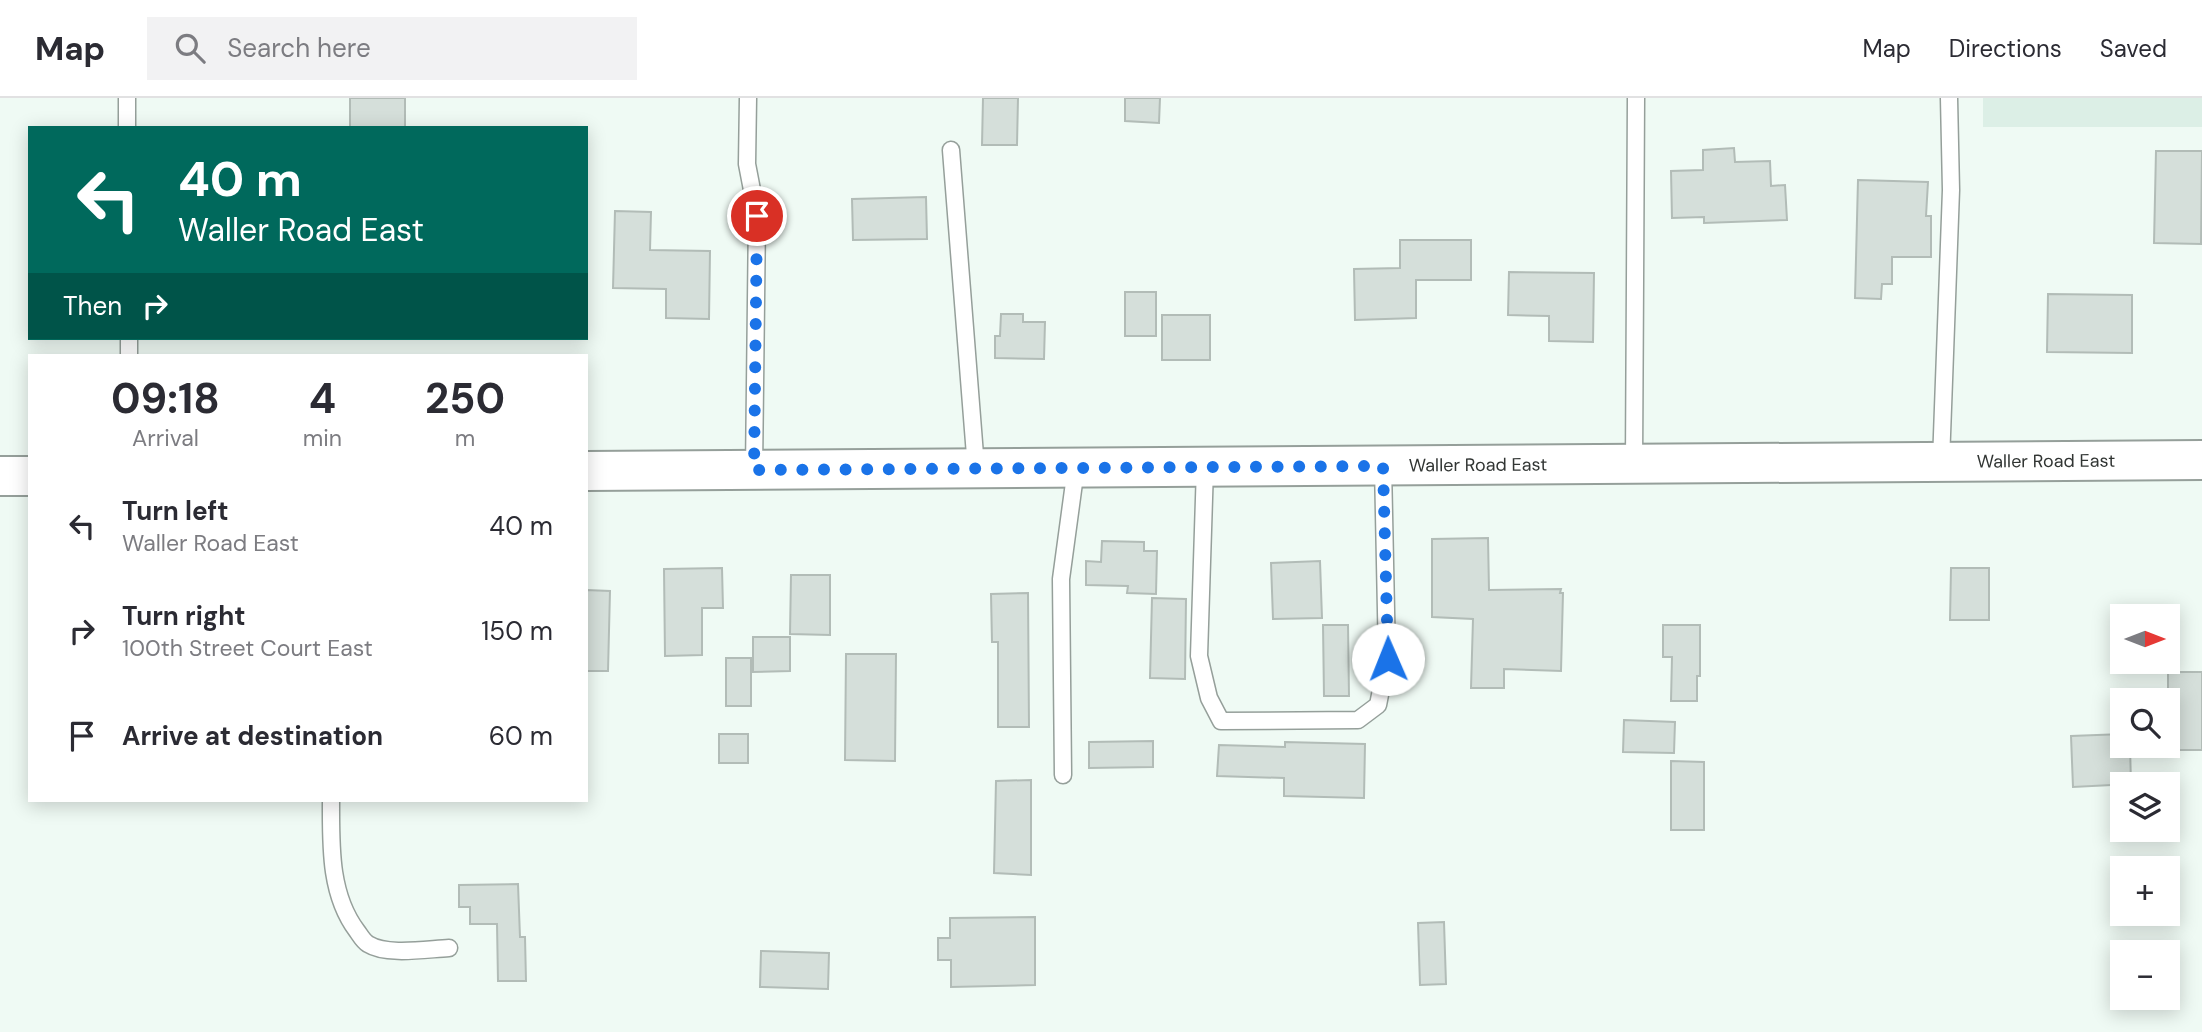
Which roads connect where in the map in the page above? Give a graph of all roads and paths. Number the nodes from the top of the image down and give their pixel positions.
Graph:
1 (127, 98) edge
2 (748, 98) edge
3 (1636, 98) edge
4 (1950, 98) edge
5 (127, 126) edge
6 (951, 150) dead end
7 (2202, 460) edge
8 (1941, 462) junction
9 (1634, 464) junction
10 (1383, 466) junction
11 (1205, 467) junction
12 (976, 468) junction
13 (1076, 468) junction
14 (754, 470) junction
15 (588, 471) edge
16 (28, 475) edge
17 (0, 476) edge
18 (1063, 775) dead end
19 (331, 802) edge
20 (449, 948) dead end

1 - 5 lane
2 - 14 lane
3 - 9 lane
4 - 8 lane
6 - 12 lane
7 - 8 street, Waller Road East
8 - 9 street, Waller Road East
9 - 10 street, Waller Road East
10 - 11 street, Waller Road East
10 - 11 lane
11 - 13 street, Waller Road East
12 - 13 street, Waller Road East
12 - 14 street, Waller Road East
13 - 18 lane
14 - 15 street, Waller Road East
16 - 17 street
19 - 20 lane

